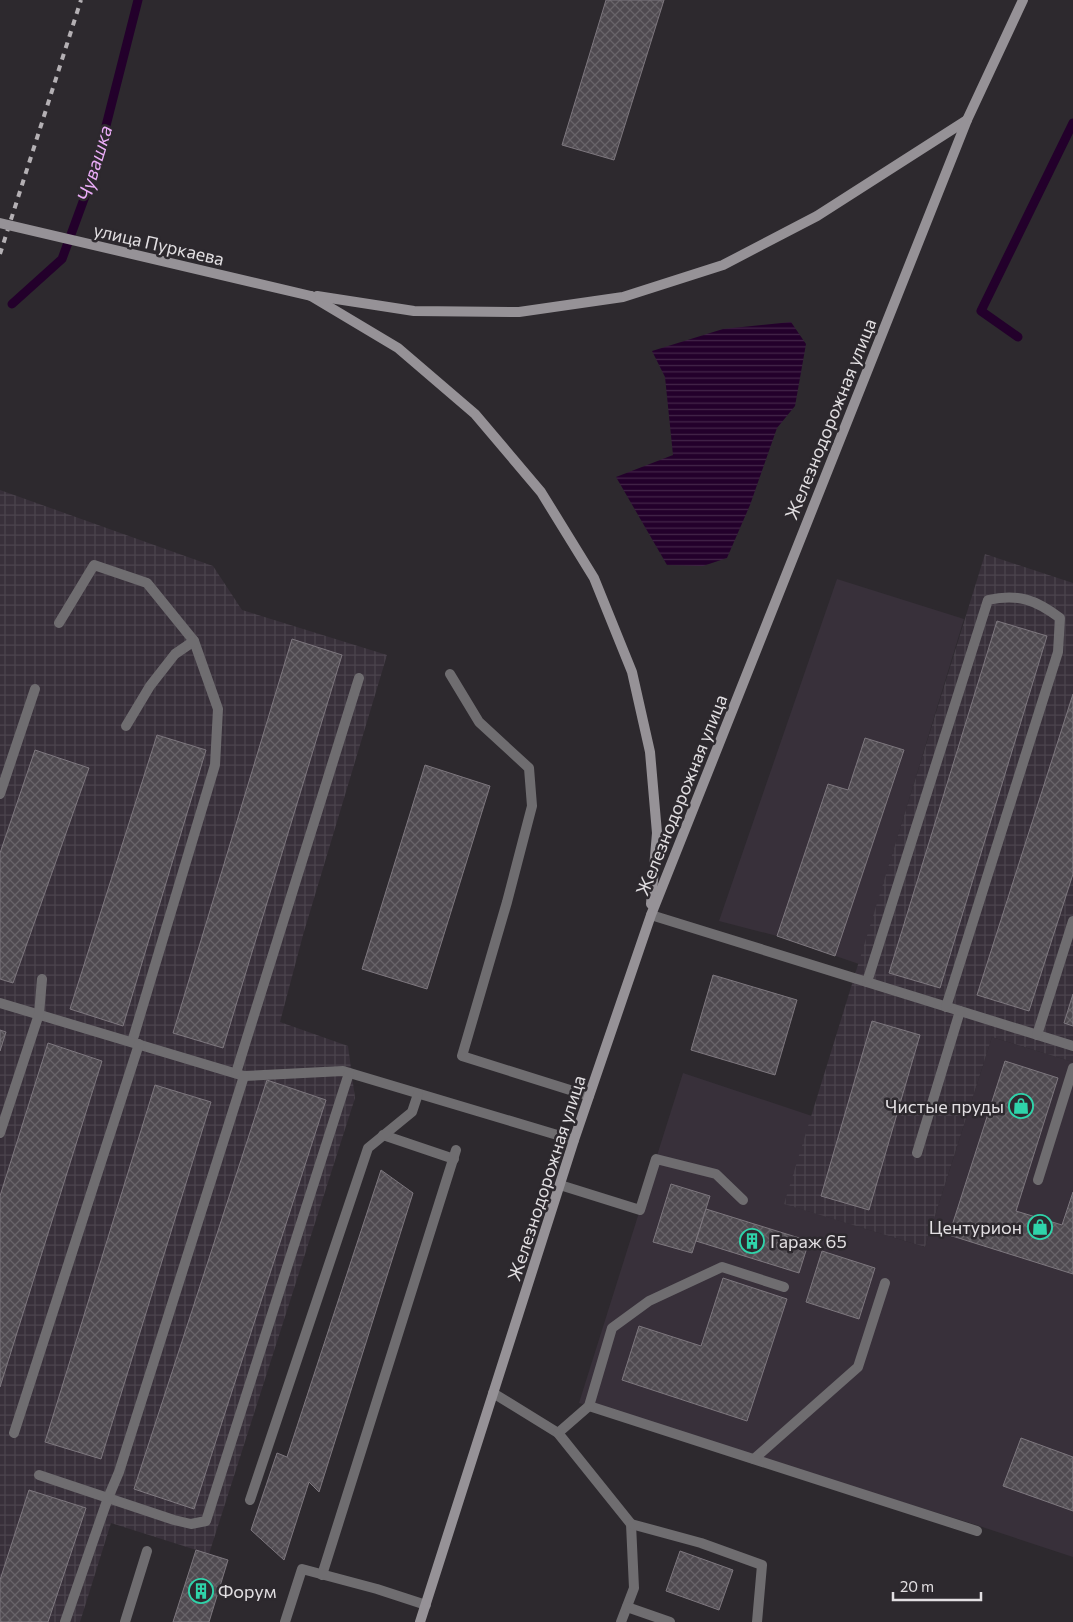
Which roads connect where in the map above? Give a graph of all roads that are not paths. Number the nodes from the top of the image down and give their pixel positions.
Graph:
1 (1023, 0) edge
2 (967, 120) junction
3 (0, 223) edge
4 (311, 296) junction
5 (59, 622) dead end
6 (194, 641) junction
7 (450, 674) dead end
8 (359, 678) dead end
9 (35, 689) dead end
10 (126, 726) dead end
11 (0, 794) edge
12 (651, 915) junction
13 (1073, 921) edge
14 (42, 978) dead end
15 (867, 982) junction
16 (0, 1003) edge
17 (946, 1007) junction
18 (960, 1011) junction
19 (39, 1014) junction
20 (1037, 1035) junction
21 (135, 1043) junction
22 (1073, 1046) edge
23 (1073, 1068) edge
24 (349, 1073) junction
25 (240, 1075) junction
26 (418, 1094) junction
27 (589, 1096) junction
28 (0, 1132) edge
29 (383, 1135) junction
30 (574, 1140) junction
31 (917, 1152) dead end
32 (1038, 1180) dead end
33 (560, 1185) junction
34 (742, 1200) dead end
35 (885, 1283) dead end
36 (784, 1287) dead end
37 (494, 1393) junction
38 (589, 1406) junction
39 (14, 1433) dead end
40 (558, 1433) junction
41 (754, 1459) junction
42 (38, 1475) dead end
43 (108, 1498) junction
44 (250, 1500) dead end
45 (630, 1524) junction
46 (977, 1531) dead end
47 (147, 1552) dead end
48 (322, 1575) junction
49 (426, 1605) junction
50 (627, 1607) junction
51 (66, 1622) edge
52 (125, 1622) edge
53 (285, 1622) edge
54 (420, 1622) edge
55 (621, 1622) edge
56 (670, 1622) edge
57 (757, 1622) edge

1 - 2 main road, Железнодорожная улица
2 - 4 main road
2 - 12 main road, Железнодорожная улица
3 - 4 main road, улица Пуркаева, bridge
4 - 12 main road
5 - 6 lane
6 - 10 lane
6 - 21 lane
7 - 27 lane
8 - 25 lane
9 - 11 lane
12 - 15 lane
12 - 27 main road, Железнодорожная улица
13 - 20 lane
14 - 19 lane
15 - 17 lane
15 - 17 lane
16 - 19 lane
17 - 18 lane
18 - 20 lane
18 - 31 lane
19 - 21 lane
19 - 28 lane
20 - 22 lane
21 - 25 lane
21 - 39 lane
23 - 32 lane
24 - 25 lane
24 - 26 lane
24 - 43 lane
25 - 43 lane
26 - 29 lane
26 - 30 lane
27 - 30 main road, Железнодорожная улица
29 - 44 lane
29 - 48 lane
30 - 33 main road, Железнодорожная улица
33 - 34 lane
33 - 37 main road, Железнодорожная улица
35 - 41 lane
36 - 38 lane
37 - 40 lane
37 - 49 main road, Железнодорожная улица
38 - 40 lane
38 - 41 lane
40 - 45 lane
41 - 46 lane
42 - 43 lane
43 - 51 lane
45 - 50 lane
45 - 57 lane
47 - 52 lane
48 - 49 lane
48 - 53 lane
49 - 54 main road, Железнодорожная улица
50 - 55 lane
50 - 56 lane

